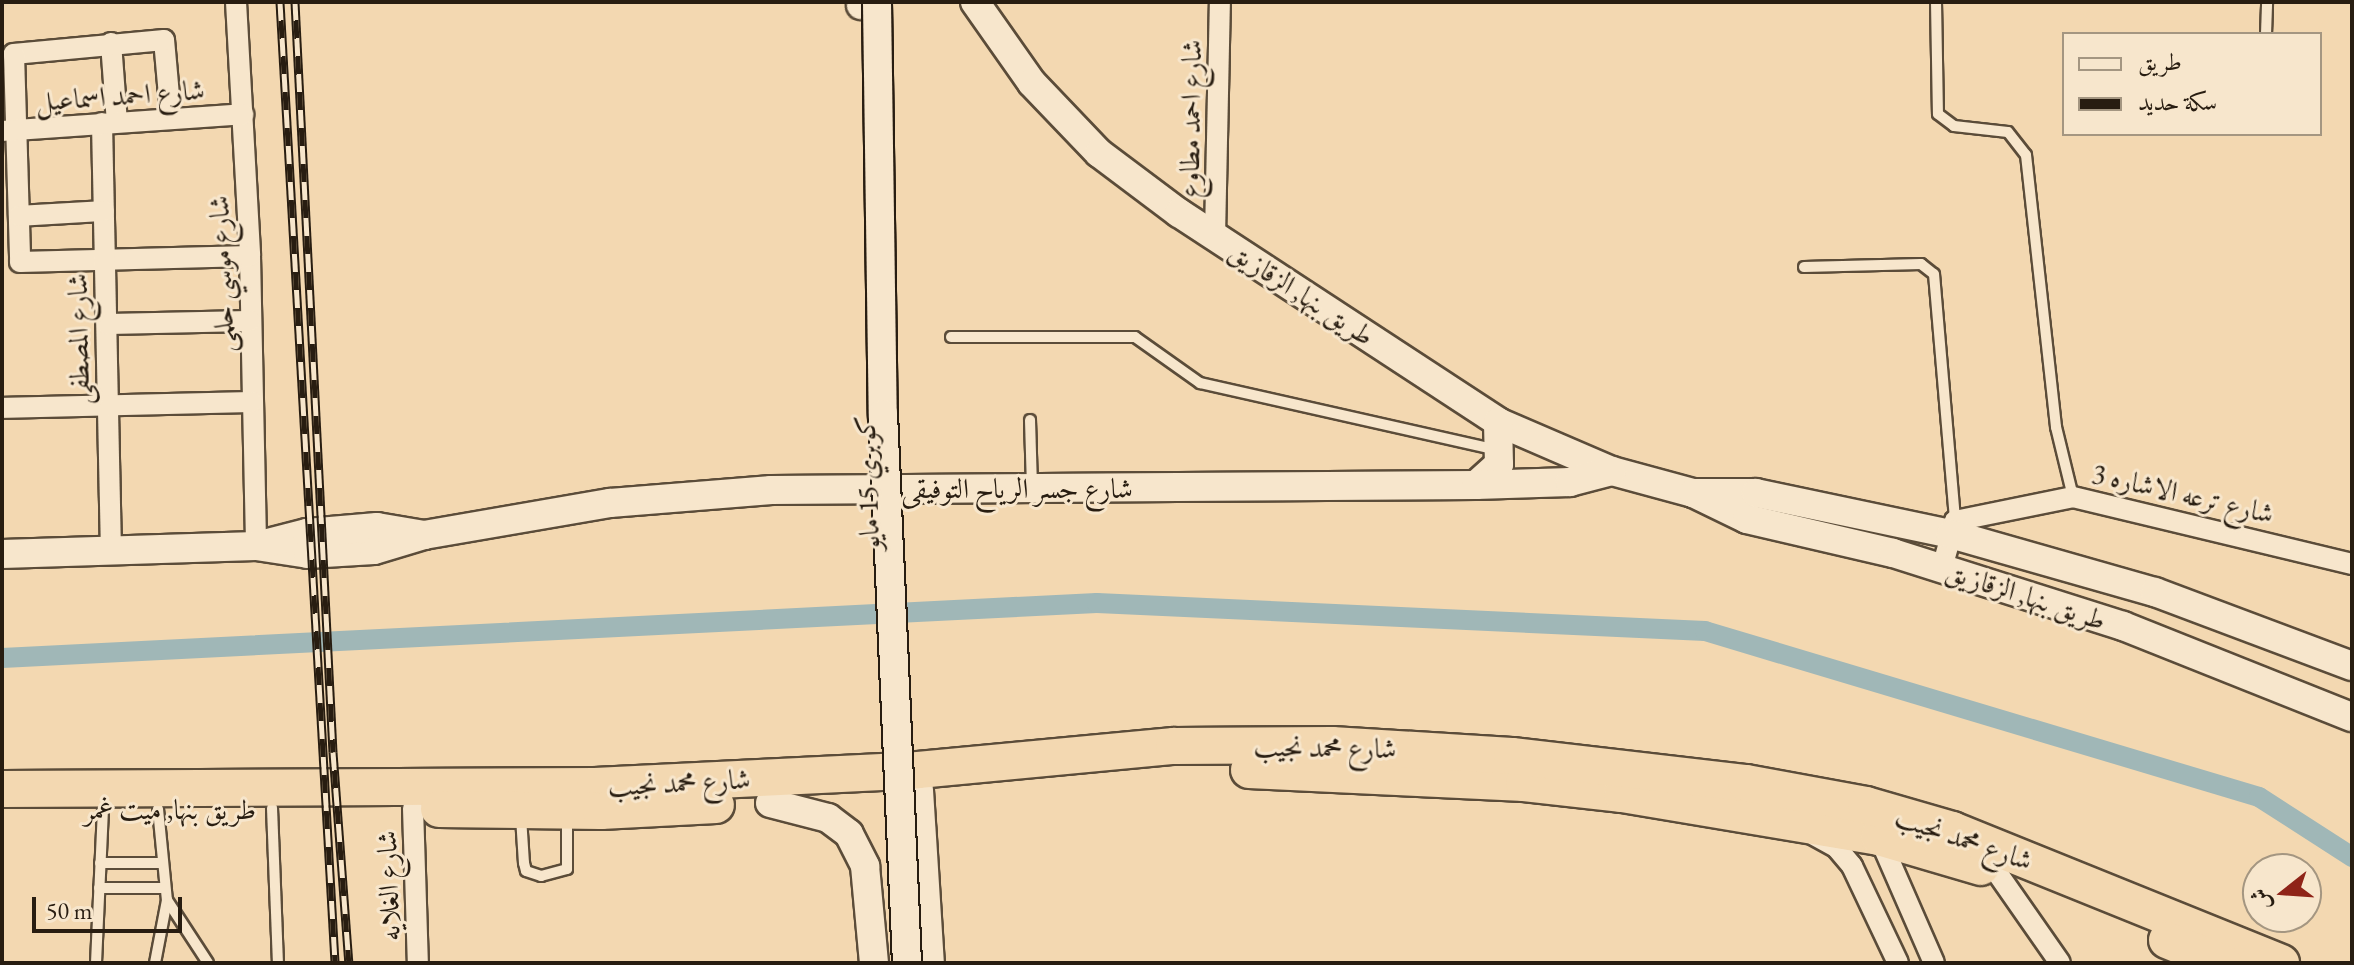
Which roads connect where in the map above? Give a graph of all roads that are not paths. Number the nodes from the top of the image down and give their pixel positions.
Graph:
1 (236, 2) edge
2 (975, 2) edge
3 (1220, 2) edge
4 (1936, 2) edge
5 (2267, 2) edge
6 (869, 3) edge
7 (2266, 32) edge
8 (111, 43) junction
9 (243, 114) junction
10 (171, 118) junction
11 (109, 122) junction
12 (8, 131) edge
13 (104, 211) junction
14 (19, 216) junction
15 (1215, 236) junction
16 (250, 256) junction
17 (105, 257) junction
18 (1804, 267) dead end
19 (250, 321) junction
20 (107, 324) junction
21 (951, 337) dead end
22 (252, 402) junction
23 (107, 405) junction
24 (2, 408) edge
25 (1030, 420) dead end
26 (1498, 422) junction
27 (1502, 451) junction
28 (1612, 471) junction
29 (1476, 485) junction
30 (1032, 488) junction
31 (1693, 493) junction
32 (2073, 497) junction
33 (1953, 527) junction
34 (256, 546) junction
35 (2, 554) edge
36 (111, 554) junction
37 (2352, 564) edge
38 (1942, 568) junction
39 (2352, 666) edge
40 (2352, 717) edge
41 (1332, 758) junction
42 (1380, 761) junction
43 (2, 789) edge
44 (919, 790) junction
45 (103, 798) junction
46 (338, 798) junction
47 (567, 798) junction
48 (770, 803) junction
49 (272, 808) junction
50 (413, 808) junction
51 (158, 809) junction
52 (2, 810) edge
53 (521, 811) junction
54 (1793, 823) junction
55 (1879, 837) junction
56 (100, 863) junction
57 (162, 863) junction
58 (1998, 874) junction
59 (99, 888) junction
60 (166, 894) junction
61 (2208, 948) edge
62 (2269, 961) edge
63 (96, 963) edge
64 (155, 963) edge
65 (208, 963) edge
66 (278, 963) edge
67 (418, 963) edge
68 (874, 963) edge
69 (890, 963) edge
70 (907, 963) edge
71 (930, 963) edge
72 (1898, 963) edge
73 (1934, 963) edge
74 (2060, 963) edge

1 - 9 street, شارع موسي حلمى
2 - 15 main road, طريق بنها, الزقازيق
3 - 15 street, شارع احمد مطاوع
4 - 32 lane
5 - 7 lane
6 - 69 main road, كوبري 15 مايو
6 - 70 main road, كوبري 15 مايو, bridge
8 - 10 street
8 - 11 street, شارع المصطفى
8 - 12 street
9 - 10 street, شارع احمد اسماعيل
9 - 16 street, شارع موسي حلمى
10 - 11 street, شارع احمد اسماعيل
11 - 12 street, شارع احمد اسماعيل
11 - 13 street, شارع المصطفى
12 - 14 street
13 - 14 street
13 - 17 street, شارع المصطفى
14 - 17 street
15 - 26 main road, طريق بنها, الزقازيق
16 - 17 street
16 - 19 street, شارع موسي حلمى
17 - 20 street, شارع المصطفى
18 - 33 lane
19 - 20 street
19 - 22 street, شارع موسي حلمى
20 - 23 street, شارع المصطفى
21 - 27 lane
22 - 23 street
22 - 34 street, شارع موسي حلمى
23 - 24 street
23 - 36 street, شارع المصطفى
25 - 30 lane
26 - 27 main road
26 - 28 main road, طريق بنها, الزقازيق
27 - 29 main road
28 - 29 main road, شارع جسر الرياح التوفيقى
28 - 31 main road, طريق بنها, الزقازيق
29 - 30 main road, شارع جسر الرياح التوفيقى
30 - 34 main road, شارع جسر الرياح التوفيقى
31 - 33 main road, طريق بنها, الزقازيق
31 - 38 main road, طريق بنها, الزقازيق
32 - 33 street, شارع ترعه الاشاره 3
32 - 37 street, شارع ترعه الاشاره 3
33 - 38 street
33 - 39 main road, طريق بنها, الزقازيق
34 - 36 main road, شارع جسر الرياح التوفيقى
35 - 36 main road, شارع جسر الرياح التوفيقى
38 - 40 main road, طريق بنها, الزقازيق
41 - 42 highway, شارع محمد نجيب
41 - 44 highway, شارع محمد نجيب
41 - 47 highway, شارع محمد نجيب
42 - 54 highway, شارع محمد نجيب
42 - 61 highway, شارع محمد نجيب
43 - 45 highway, طريق بنها, ميت غمر
44 - 48 highway, شارع محمد نجيب
44 - 71 main road
45 - 46 highway, طريق بنها, ميت غمر
45 - 51 highway, طريق بنها, ميت غمر
45 - 52 highway, طريق بنها, ميت غمر
45 - 56 lane
46 - 47 highway, شارع محمد نجيب
46 - 49 highway, طريق بنها, ميت غمر
46 - 50 highway, شارع محمد نجيب
47 - 48 highway, شارع محمد نجيب
47 - 53 highway, شارع محمد نجيب
47 - 53 lane
48 - 68 main road
49 - 51 highway, طريق بنها, ميت غمر
49 - 66 lane
50 - 53 highway, شارع محمد نجيب
50 - 67 street, شارع الغلايه
51 - 57 lane
54 - 55 highway, شارع محمد نجيب
54 - 72 street
55 - 58 highway, شارع محمد نجيب
55 - 73 street
56 - 57 lane
56 - 59 lane
57 - 60 lane
58 - 61 highway, شارع محمد نجيب
58 - 74 street
59 - 60 lane
59 - 63 lane
60 - 64 lane
60 - 65 lane
61 - 62 highway, شارع محمد نجيب

